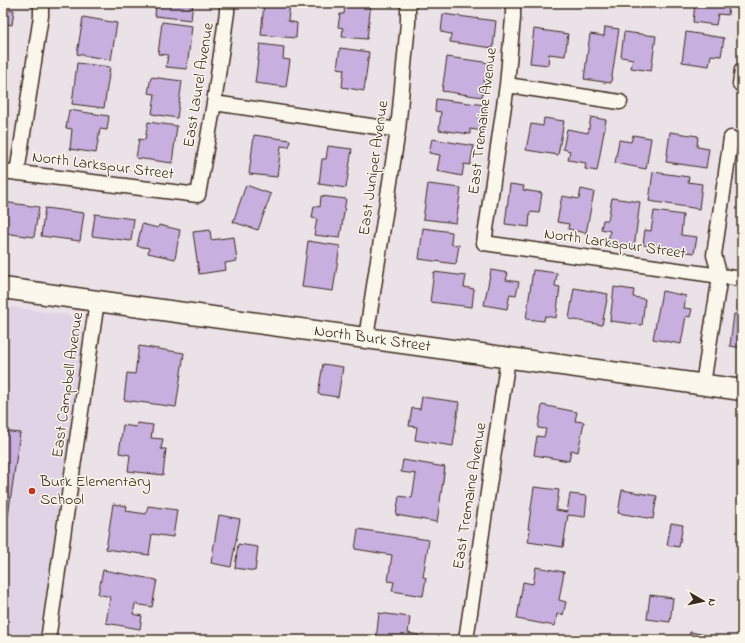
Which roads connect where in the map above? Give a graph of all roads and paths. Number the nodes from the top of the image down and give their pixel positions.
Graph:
1 (41, 3) edge
2 (227, 3) edge
3 (408, 3) edge
4 (512, 3) edge
5 (742, 70) edge
6 (740, 84) dead end
7 (507, 85) junction
8 (620, 102) dead end
9 (214, 103) junction
10 (398, 130) junction
11 (731, 138) dead end
12 (3, 171) edge
13 (18, 173) junction
14 (198, 195) joint
15 (484, 244) joint
16 (720, 276) junction
17 (742, 279) edge
18 (3, 288) edge
19 (97, 301) junction
20 (366, 338) junction
21 (508, 358) junction
22 (703, 384) junction
23 (742, 390) edge
24 (48, 640) edge
25 (466, 640) edge

1 - 13 street
2 - 9 street, East Laurel Avenue
3 - 10 street, East Juniper Avenue
4 - 7 street, East Tremaine Avenue
5 - 6 street
7 - 8 street
7 - 15 street, East Tremaine Avenue
9 - 10 street
9 - 14 street, East Laurel Avenue
10 - 20 street, East Juniper Avenue
11 - 16 street
12 - 13 street, North Larkspur Street
13 - 14 street, North Larkspur Street
15 - 16 street, North Larkspur Street
16 - 17 street, North Larkspur Street
16 - 22 street
18 - 19 street, North Burk Street
19 - 20 street, North Burk Street
19 - 24 street, East Campbell Avenue
20 - 21 street, North Burk Street
21 - 22 street, North Burk Street
21 - 25 street, East Tremaine Avenue
22 - 23 street, North Burk Street

